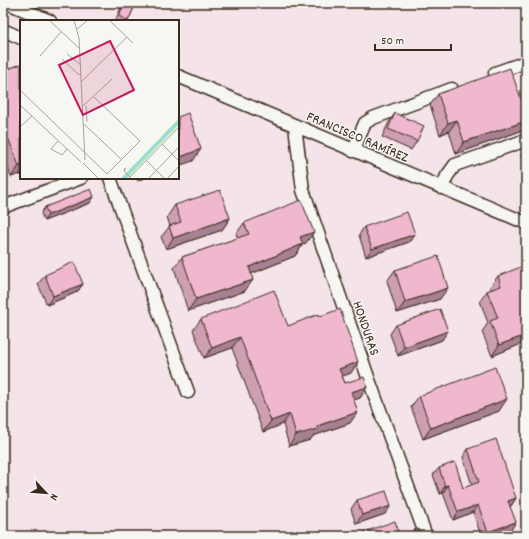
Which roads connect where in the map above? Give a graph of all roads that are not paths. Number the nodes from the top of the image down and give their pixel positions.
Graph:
1 (8, 3) edge
2 (48, 20) edge
3 (3, 30) edge
4 (20, 38) edge
5 (526, 62) edge
6 (179, 76) edge
7 (482, 78) edge
8 (460, 86) edge
9 (295, 126) junction
10 (526, 140) edge
11 (353, 150) junction
12 (78, 179) edge
13 (110, 179) edge
14 (442, 188) junction
15 (3, 206) edge
16 (526, 223) edge
17 (188, 392) dead end
18 (426, 536) edge

1 - 2 street
3 - 4 street
5 - 7 street
6 - 9 street, FRANCISCO RAMÍREZ
8 - 11 street
9 - 11 street, FRANCISCO RAMÍREZ
9 - 18 street, HONDURAS
10 - 14 street
11 - 14 street, FRANCISCO RAMÍREZ
12 - 15 street
13 - 17 street
14 - 16 street, FRANCISCO RAMÍREZ

